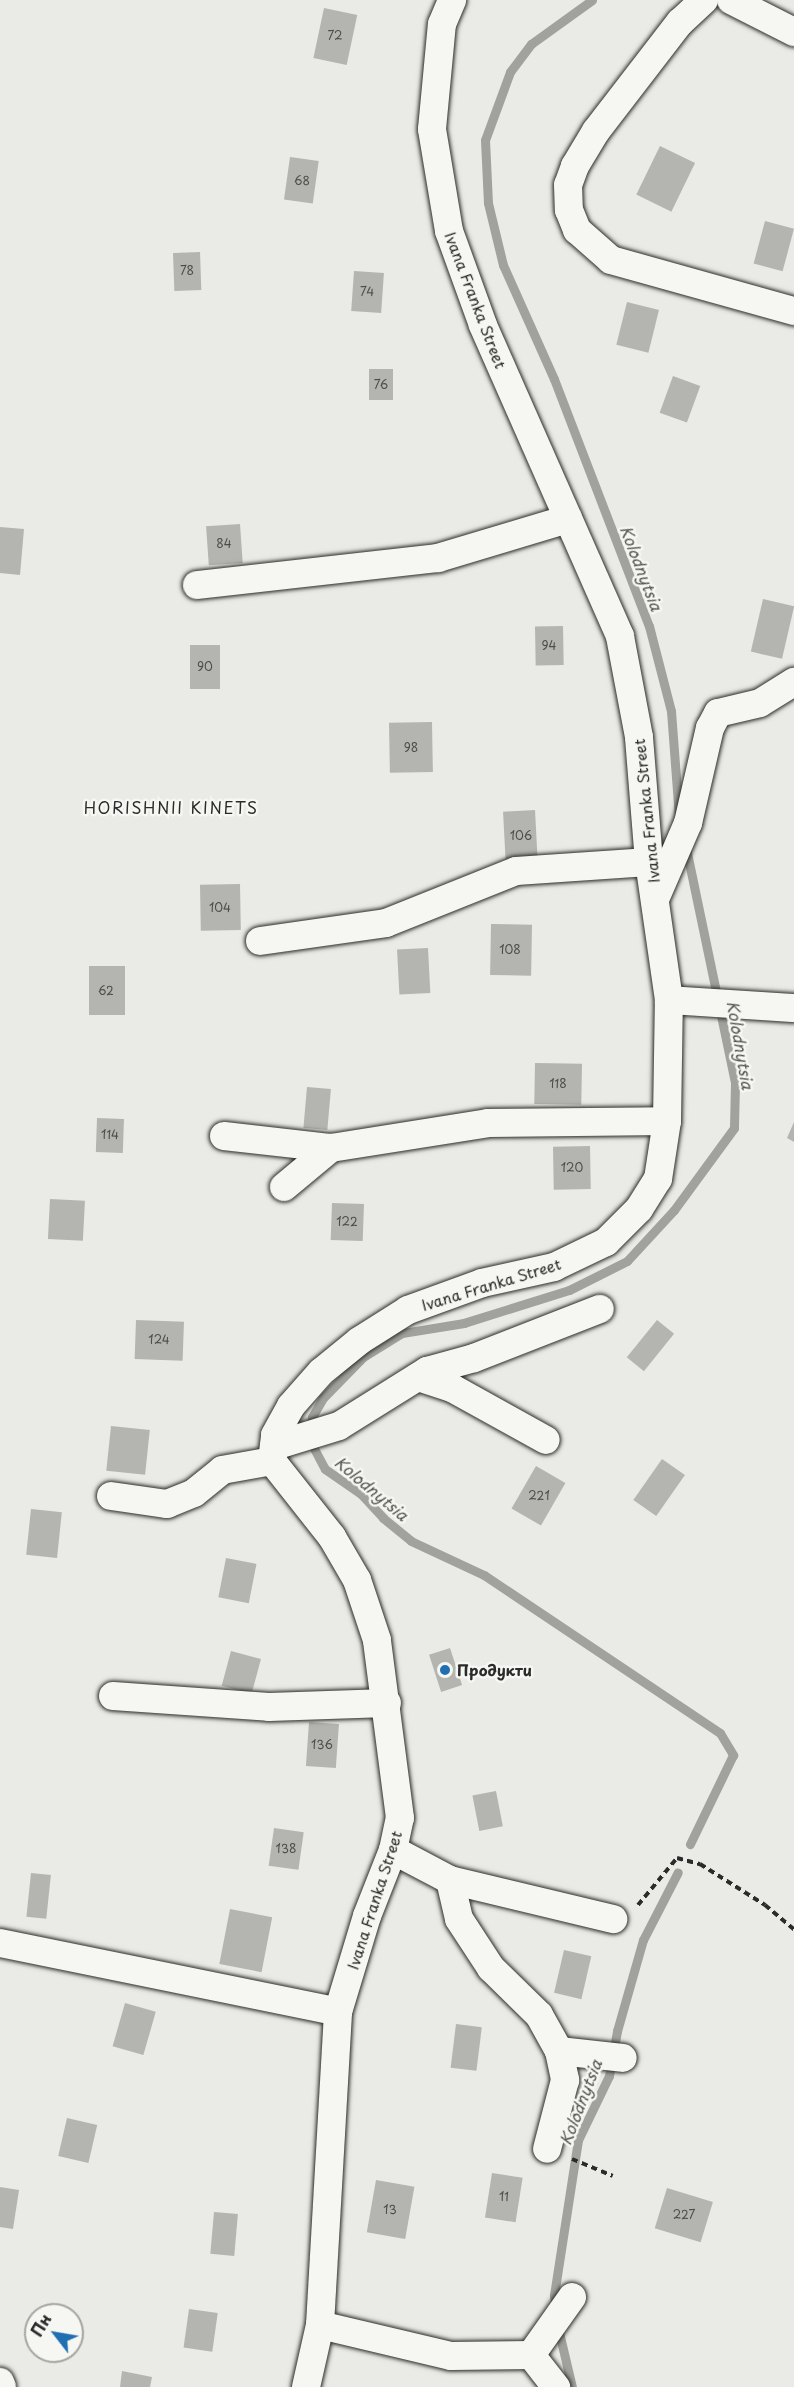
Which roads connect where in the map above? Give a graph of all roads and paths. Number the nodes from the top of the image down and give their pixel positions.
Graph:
1 (452, 0) edge
2 (704, 0) edge
3 (731, 0) edge
4 (794, 32) edge
5 (794, 311) edge
6 (568, 519) junction
7 (197, 585) dead end
8 (794, 682) edge
9 (658, 877) junction
10 (260, 941) dead end
11 (679, 1001) junction
12 (794, 1008) edge
13 (667, 1121) junction
14 (224, 1136) dead end
15 (331, 1148) junction
16 (284, 1187) dead end
17 (600, 1309) dead end
18 (418, 1377) junction
19 (546, 1440) dead end
20 (278, 1449) junction
21 (111, 1496) dead end
22 (113, 1696) dead end
23 (387, 1703) junction
24 (393, 1850) junction
25 (450, 1880) junction
26 (613, 1919) joint
27 (794, 1929) edge
28 (0, 1943) edge
29 (338, 2012) junction
30 (559, 2051) junction
31 (623, 2058) dead end
32 (546, 2149) joint
33 (613, 2176) dead end
34 (572, 2297) dead end
35 (320, 2325) junction
36 (536, 2346) junction
37 (0, 2382) edge
38 (2, 2387) edge
39 (306, 2387) edge
40 (556, 2387) edge

1 - 6 street, Ivana Franka Street
2 - 5 street
3 - 4 street
6 - 7 street
6 - 9 street, Ivana Franka Street
8 - 9 street
9 - 10 street
9 - 11 street, Ivana Franka Street
11 - 12 street
11 - 13 street, Ivana Franka Street
13 - 15 street
13 - 20 street, Ivana Franka Street
14 - 15 street
15 - 16 street
17 - 18 street
18 - 19 street
18 - 20 street
20 - 21 street
20 - 23 street, Ivana Franka Street
22 - 23 street
23 - 24 street, Ivana Franka Street
24 - 25 street
24 - 29 street, Ivana Franka Street
25 - 26 street
25 - 30 street
26 - 27 path
28 - 29 street
29 - 35 street, Ivana Franka Street
30 - 31 street
30 - 32 street
32 - 33 path
34 - 36 street
35 - 36 street
35 - 39 street, Ivana Franka Street
36 - 40 street
37 - 38 street

